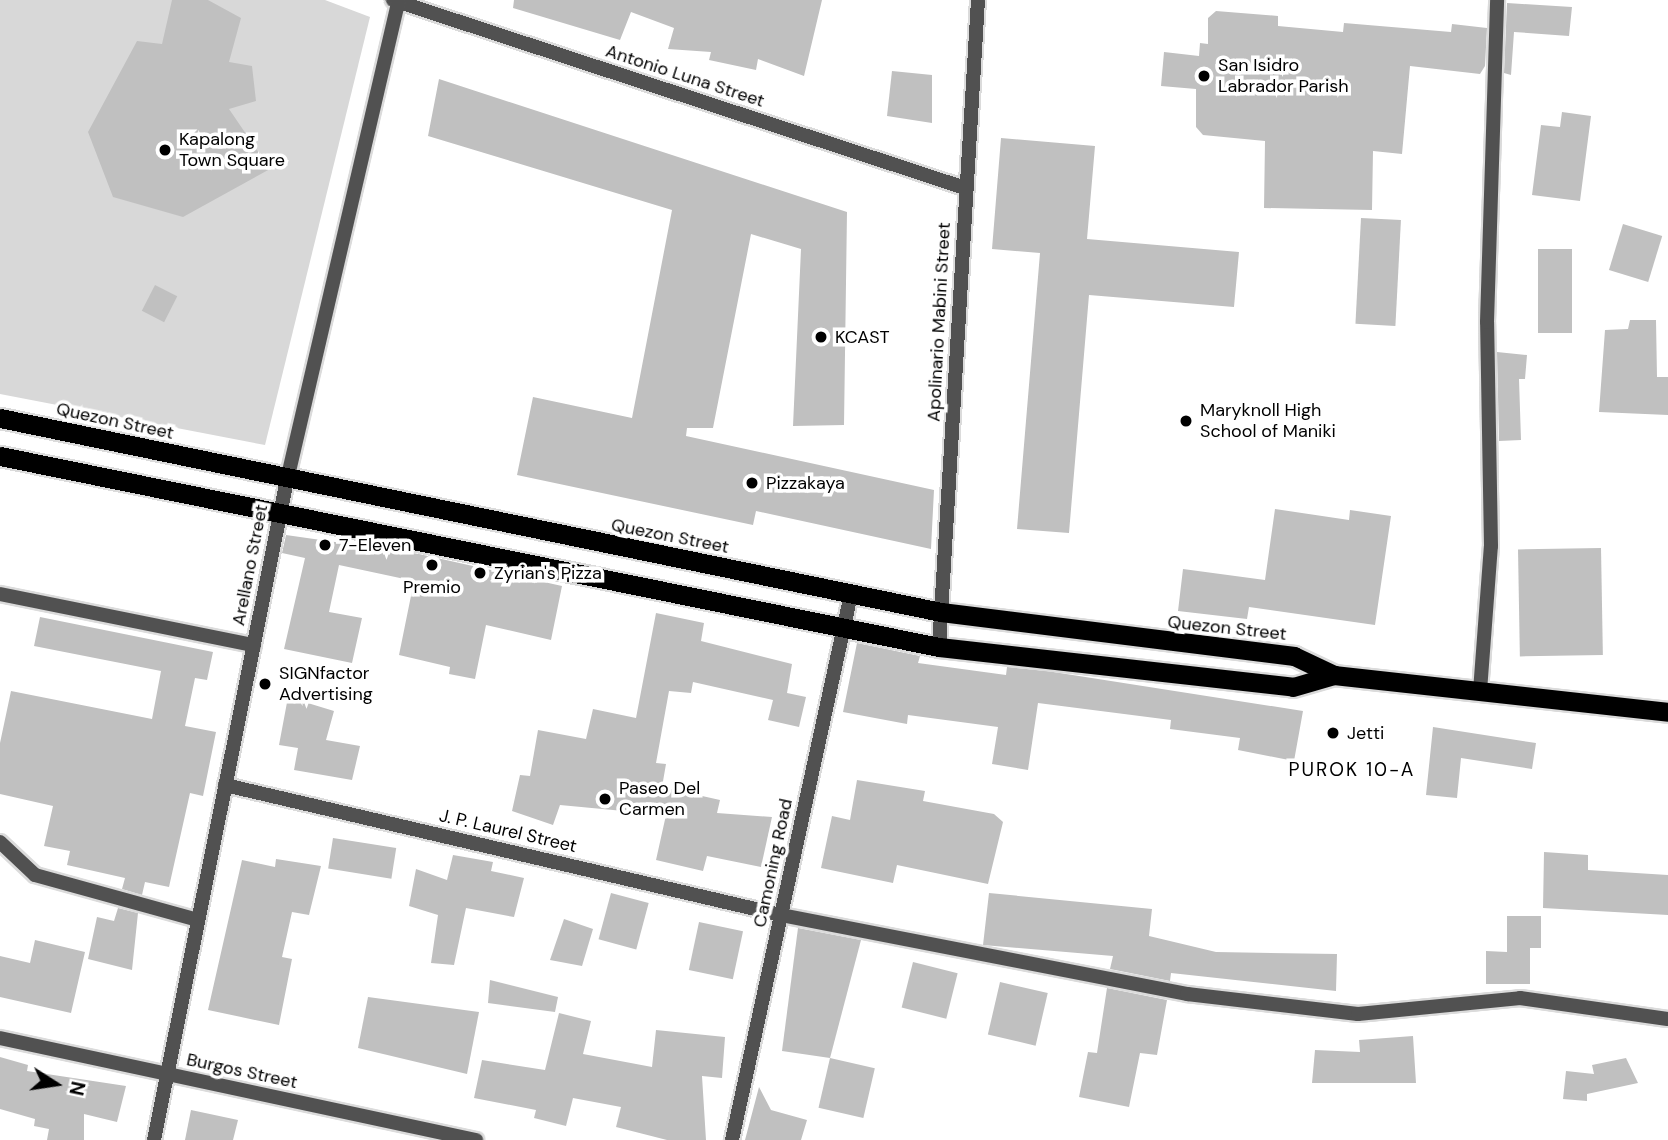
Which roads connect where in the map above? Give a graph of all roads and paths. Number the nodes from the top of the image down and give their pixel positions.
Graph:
1 (978, 0) edge
2 (1497, 0) edge
3 (397, 1) edge
4 (965, 188) junction
5 (0, 418) edge
6 (0, 456) edge
7 (287, 480) junction
8 (280, 516) junction
9 (0, 594) edge
10 (851, 594) junction
11 (941, 612) junction
12 (844, 628) junction
13 (254, 645) junction
14 (939, 646) junction
15 (1334, 675) junction
16 (1480, 691) junction
17 (1668, 712) edge
18 (225, 785) junction
19 (0, 842) edge
20 (781, 915) junction
21 (198, 920) junction
22 (1668, 1019) edge
23 (0, 1038) edge
24 (167, 1074) junction
25 (153, 1140) edge
26 (476, 1140) edge
27 (732, 1140) edge

1 - 4 street, Apolinario Mabini Street
2 - 16 street
3 - 4 street, Antonio Luna Street
3 - 7 street, Arellano Street
4 - 11 street, Apolinario Mabini Street
5 - 7 highway, Quezon Street
6 - 8 highway, Quezon Street
7 - 8 street, Arellano Street
7 - 10 highway, Quezon Street
8 - 12 highway, Quezon Street
8 - 13 street, Arellano Street
9 - 13 street
10 - 11 highway, Quezon Street
10 - 12 street, Camoning Road
11 - 14 street, Apolinario Mabini Street
11 - 15 highway, Quezon Street
12 - 14 highway, Quezon Street
12 - 20 street, Camoning Road
13 - 18 street, Arellano Street
14 - 15 highway, Quezon Street
15 - 16 highway, Quezon Street
16 - 17 highway, Quezon Street
18 - 20 street, J. P. Laurel Street
18 - 21 street, Arellano Street
19 - 21 street
20 - 22 street, J. P. Laurel Street
20 - 27 street, Camoning Road
21 - 24 street, Arellano Street
23 - 24 street, Burgos Street
24 - 25 street, Arellano Street
24 - 26 street, Burgos Street

